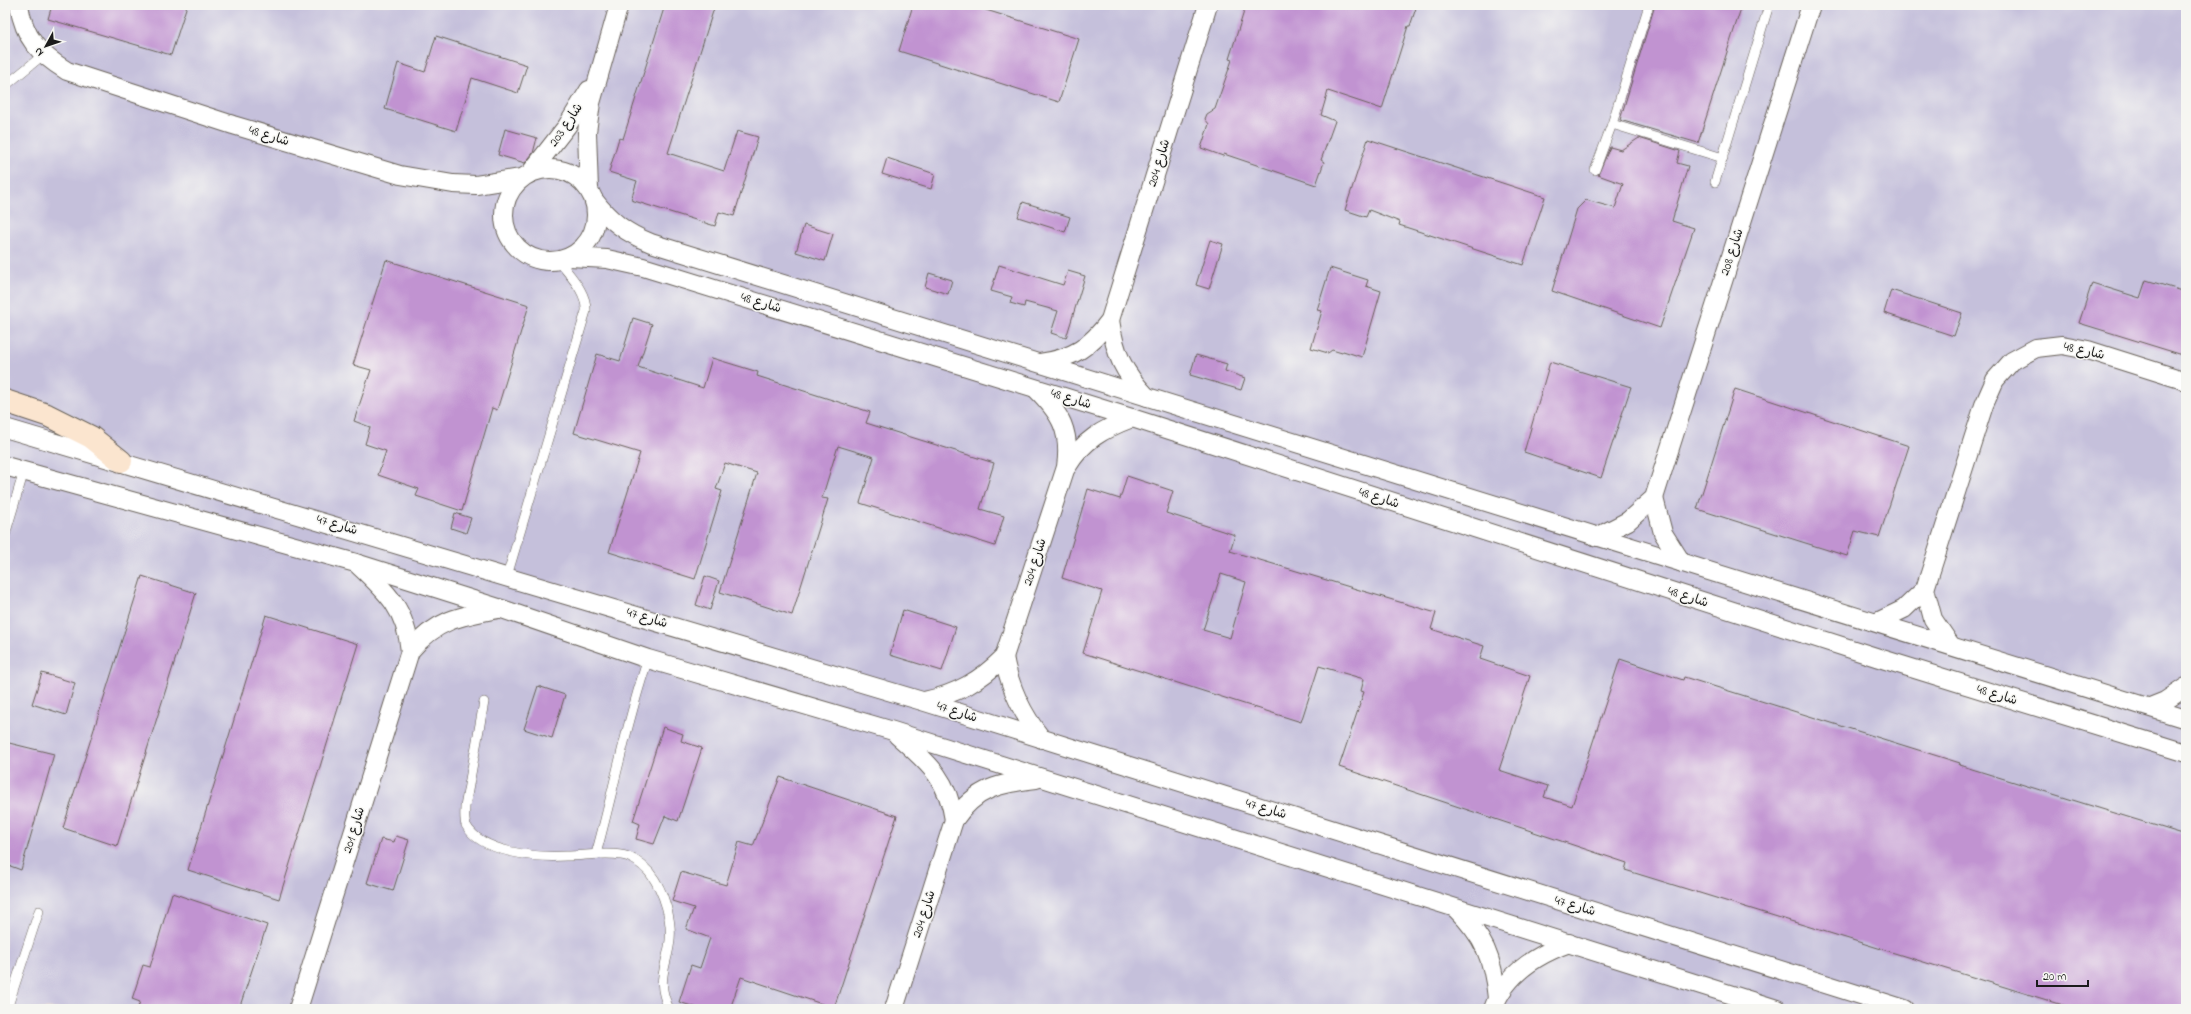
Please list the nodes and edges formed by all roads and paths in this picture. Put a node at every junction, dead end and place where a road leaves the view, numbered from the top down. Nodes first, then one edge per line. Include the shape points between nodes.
1 (19, 5) edge
2 (618, 5) edge
3 (1208, 5) edge
4 (1649, 5) edge
5 (1769, 5) edge
6 (1811, 5) edge
7 (43, 54) junction
8 (597, 75) junction
9 (5, 86) edge
10 (1612, 124) junction
11 (1723, 158) junction
12 (1595, 170) dead end
13 (526, 175) junction
14 (1715, 182) dead end
15 (592, 195) junction
16 (564, 259) junction
17 (1110, 320) junction
18 (1038, 363) junction
19 (2186, 381) edge
20 (1035, 388) junction
21 (1148, 398) junction
22 (5, 401) edge
23 (1132, 418) junction
24 (5, 428) edge
25 (121, 461) junction
26 (5, 466) edge
27 (1066, 467) junction
28 (24, 471) junction
29 (1654, 498) junction
30 (5, 536) edge
31 (1597, 538) junction
32 (356, 563) junction
33 (1682, 563) junction
34 (507, 576) junction
35 (1925, 589) junction
36 (502, 609) junction
37 (1877, 622) junction
38 (1950, 644) junction
39 (410, 651) junction
40 (1004, 658) junction
41 (648, 659) junction
42 (2186, 687) edge
43 (922, 701) junction
44 (484, 702) dead end
45 (2150, 707) junction
46 (2186, 719) edge
47 (893, 732) junction
48 (1042, 739) junction
49 (2186, 753) edge
50 (1042, 778) junction
51 (954, 820) junction
52 (596, 854) junction
53 (1454, 908) junction
54 (39, 911) dead end
55 (1568, 944) junction
56 (1495, 1003) edge
57 (7, 1009) edge
58 (298, 1009) edge
59 (669, 1009) edge
60 (894, 1009) edge
61 (1777, 1009) edge
62 (1905, 1009) edge

1 - 7 street, شارع 48 via 21,20 31,41
2 - 8 street, شارع 203
3 - 17 street, شارع 204
4 - 10 lane
5 - 11 lane
6 - 29 street, شارع 208
7 - 9 lane
7 - 13 street, شارع 48 via 67,71 400,176 454,184 476,184
8 - 13 street, شارع 203 via 567,126
8 - 15 street, شارع 203 via 587,132
10 - 11 lane
10 - 12 lane
11 - 14 lane
13 - 15 street via 541,169 563,170 582,182
13 - 16 street via 513,186 504,207 506,229 510,239 527,255 548,261
15 - 16 street via 596,223 593,234 579,252
15 - 18 street, شارع 48 via 618,227 651,243
16 - 20 street, شارع 48 via 606,259 643,266
16 - 34 lane via 586,303 586,311
17 - 18 street, شارع 204 via 1097,338 1080,351 1059,360
17 - 21 street, شارع 204 via 1113,342 1120,363 1132,382
18 - 21 street, شارع 48
19 - 35 street, شارع 48 via 2088,350 2062,345 2036,348 2012,361 1994,380 1984,405
20 - 23 street, شارع 48
20 - 27 street, شارع 204 via 1060,416 1068,450
21 - 31 street, شارع 48
22 - 25 street via 47,415 91,437
23 - 27 street, شارع 204 via 1099,432 1086,442
23 - 49 street, شارع 48 via 1879,658
24 - 25 street, شارع 47
25 - 34 street, شارع 47
26 - 28 street
27 - 40 street, شارع 204
28 - 30 lane
28 - 32 street
29 - 31 street via 1628,521
29 - 33 street via 1663,533
31 - 33 street, شارع 48
32 - 36 street
32 - 39 street, شارع 201 via 396,604 404,618
33 - 37 street, شارع 48
34 - 43 street, شارع 47
35 - 37 street, شارع 48 via 1904,609
35 - 38 street via 1933,619
36 - 39 street, شارع 201 via 449,620 430,631
36 - 41 street
37 - 38 street, شارع 48
38 - 45 street, شارع 48
39 - 58 street, شارع 201
40 - 43 street, شارع 204 via 987,674 967,687 946,696
40 - 48 street via 1011,687 1021,710
41 - 47 street
41 - 52 lane via 633,703
42 - 45 street via 2165,701
43 - 48 street, شارع 47
44 - 52 lane via 465,807 466,823 475,837 502,849 544,856
45 - 46 street, شارع 48
47 - 50 street
47 - 51 street, شارع 204 via 936,772 946,786 952,802
48 - 62 street, شارع 47
50 - 51 street, شارع 204 via 996,786 983,791 972,798
50 - 53 street
51 - 60 street, شارع 204
52 - 59 lane via 622,855 635,860 658,885 668,912 670,946 663,967 662,984
53 - 55 street
53 - 56 street via 1473,926 1486,948 1495,972
54 - 57 lane
55 - 56 street via 1547,951 1527,963 1510,979
55 - 61 street

